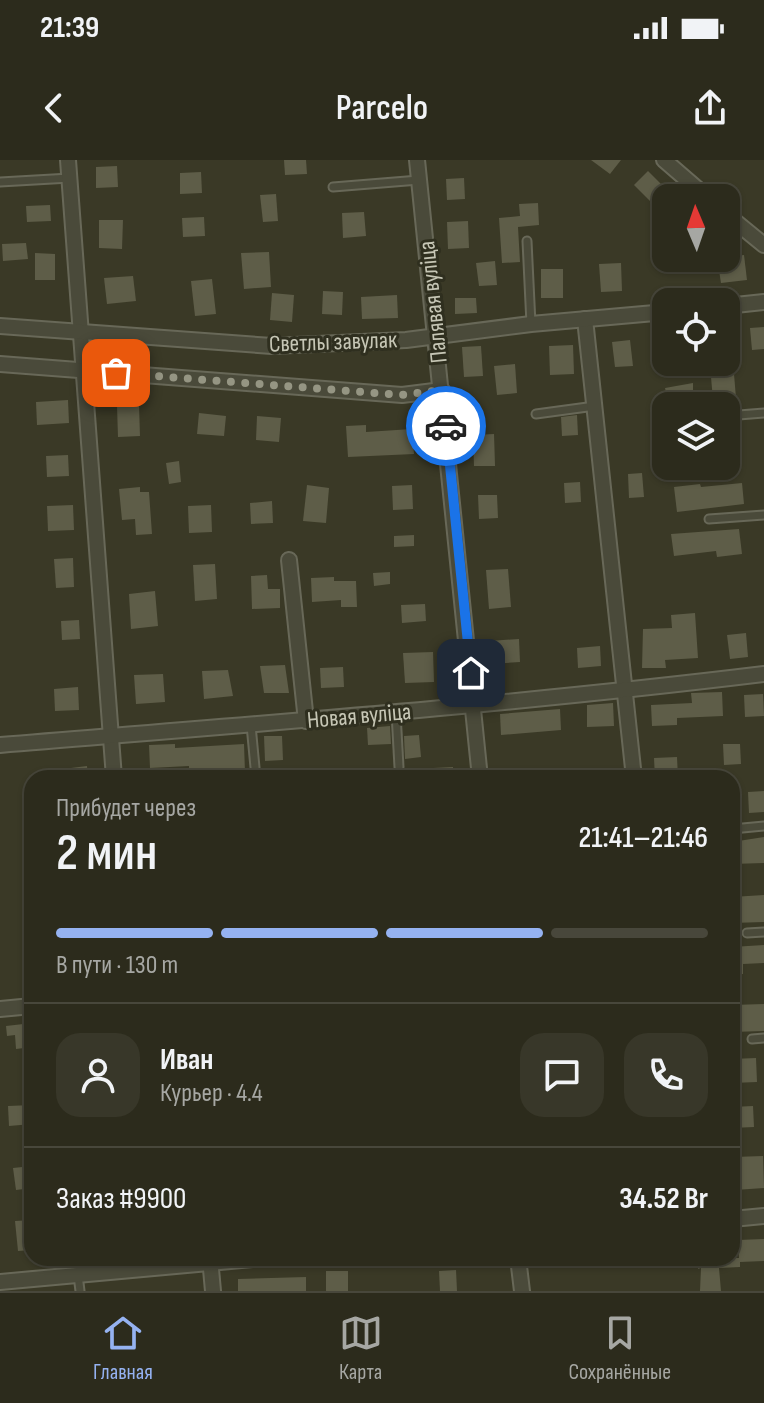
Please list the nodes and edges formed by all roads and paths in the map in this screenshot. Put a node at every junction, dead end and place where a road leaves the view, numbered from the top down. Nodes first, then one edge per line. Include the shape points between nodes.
1 (68, 160) edge
2 (417, 160) edge
3 (664, 160) edge
4 (70, 178) junction
5 (419, 180) junction
6 (0, 182) edge
7 (692, 184) edge
8 (333, 187) dead end
9 (740, 225) edge
10 (527, 241) dead end
11 (764, 245) edge
12 (764, 302) edge
13 (740, 305) edge
14 (652, 313) edge
15 (585, 319) junction
16 (531, 324) junction
17 (0, 326) edge
18 (83, 333) junction
19 (437, 336) junction
20 (0, 364) edge
21 (85, 371) junction
22 (442, 390) junction
23 (595, 406) junction
24 (764, 413) edge
25 (536, 414) dead end
26 (740, 415) edge
27 (764, 515) edge
28 (709, 519) dead end
29 (289, 560) dead end
30 (764, 674) edge
31 (626, 691) junction
32 (474, 705) junction
33 (396, 713) junction
34 (306, 721) junction
35 (251, 725) junction
36 (112, 736) junction
37 (0, 745) edge
38 (399, 767) dead end
39 (114, 770) edge
40 (255, 770) edge
41 (479, 770) edge
42 (633, 770) edge
43 (764, 826) edge
44 (740, 828) edge
45 (764, 932) edge
46 (747, 933) dead end
47 (24, 1007) edge
48 (0, 1009) edge
49 (764, 1038) edge
50 (752, 1039) dead end
51 (764, 1216) edge
52 (740, 1218) edge
53 (157, 1266) edge
54 (211, 1266) edge
55 (519, 1266) edge
56 (78, 1275) junction
57 (0, 1282) edge
58 (80, 1291) edge
59 (213, 1291) edge
60 (522, 1291) edge

1 - 4 street
2 - 5 street, Палявая вуліца
3 - 7 street
4 - 6 lane
4 - 18 street
5 - 8 lane
5 - 19 street, Палявая вуліца
9 - 11 street
10 - 16 lane
12 - 13 street
14 - 15 street, Светлы завулак
15 - 16 street, Светлы завулак
15 - 23 street
16 - 19 street, Светлы завулак
17 - 18 street, Светлы завулак
18 - 19 street, Светлы завулак via 272,346
18 - 21 street
19 - 22 street, Палявая вуліца
20 - 21 street, Светлы завулак
21 - 22 street, Светлы завулак via 402,395
21 - 36 street
22 - 32 street, Палявая вуліца
23 - 25 lane
23 - 31 street
24 - 26 lane
27 - 28 lane
29 - 34 street
30 - 31 street, Новая вуліца
31 - 32 street, Новая вуліца
31 - 42 street
32 - 33 street, Новая вуліца
32 - 41 street, Палявая вуліца
33 - 34 street, Новая вуліца
33 - 38 lane
34 - 35 street, Новая вуліца
35 - 36 street, Новая вуліца
35 - 40 lane
36 - 37 street, Новая вуліца
36 - 39 street
43 - 44 lane
45 - 46 lane
47 - 48 street
49 - 50 lane
51 - 52 street
53 - 56 street
54 - 59 street
55 - 60 street
56 - 57 street
56 - 58 lane

